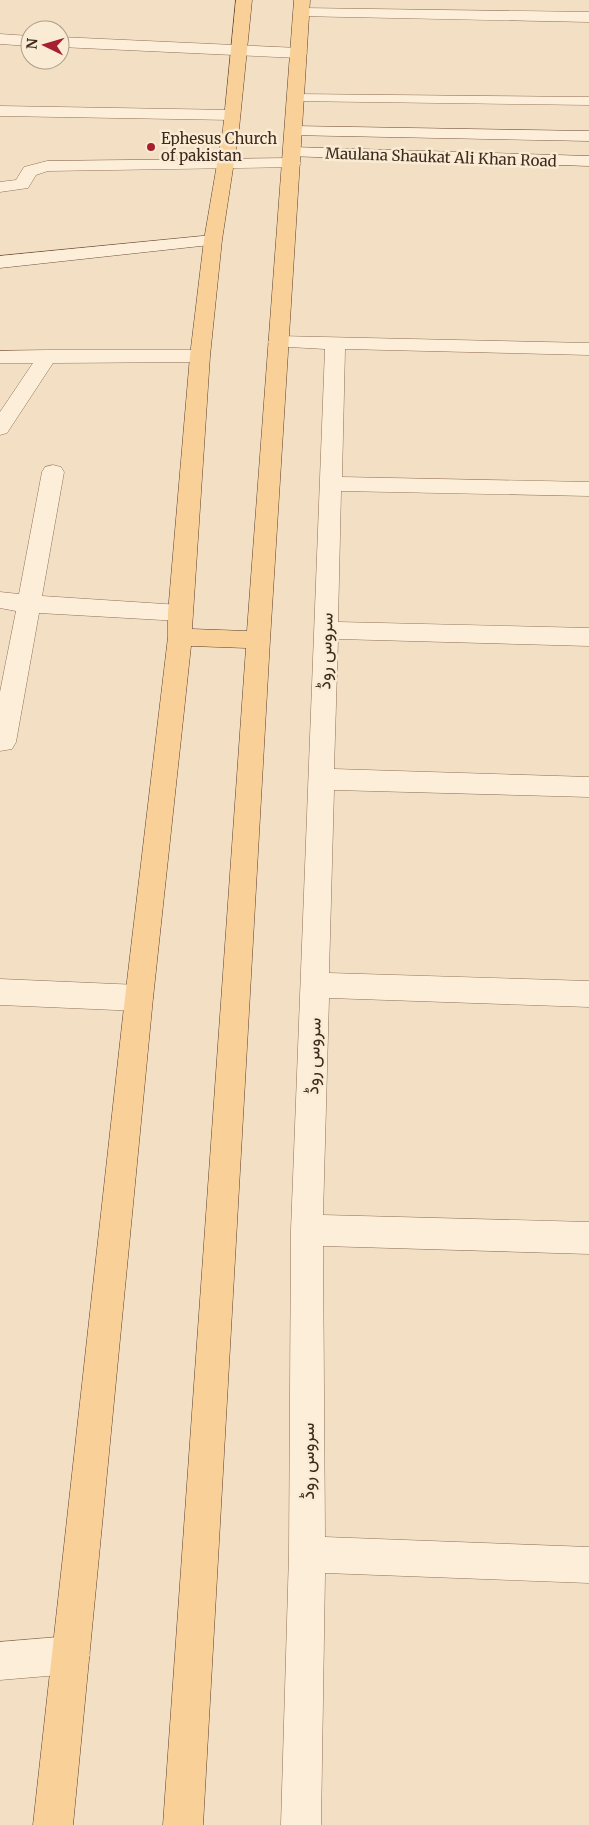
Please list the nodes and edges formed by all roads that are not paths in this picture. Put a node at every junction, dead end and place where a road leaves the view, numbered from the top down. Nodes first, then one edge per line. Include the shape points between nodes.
1 (244, 0) edge
2 (302, 6) edge
3 (589, 17) edge
4 (0, 39) edge
5 (20, 40) edge
6 (70, 42) edge
7 (238, 50) junction
8 (299, 52) junction
9 (296, 98) junction
10 (589, 100) edge
11 (0, 111) edge
12 (232, 115) junction
13 (589, 136) edge
14 (293, 149) junction
15 (589, 161) edge
16 (226, 164) junction
17 (0, 187) edge
18 (213, 240) junction
19 (0, 262) edge
20 (278, 342) junction
21 (335, 344) junction
22 (589, 349) edge
23 (0, 356) edge
24 (48, 356) junction
25 (200, 356) junction
26 (0, 428) edge
27 (54, 472) dead end
28 (331, 484) junction
29 (589, 489) edge
30 (0, 600) edge
31 (28, 604) junction
32 (180, 625) junction
33 (326, 630) junction
34 (589, 637) edge
35 (258, 640) junction
36 (3, 742) dead end
37 (322, 779) junction
38 (589, 788) edge
39 (315, 985) junction
40 (0, 992) edge
41 (589, 994) edge
42 (139, 998) junction
43 (308, 1230) junction
44 (589, 1238) edge
45 (307, 1554) junction
46 (589, 1565) edge
47 (71, 1656) junction
48 (0, 1661) edge
49 (53, 1825) edge
50 (183, 1825) edge
51 (301, 1825) edge

1 - 7 main road
2 - 3 street
2 - 8 main road
4 - 5 street
6 - 7 street
7 - 8 street
7 - 12 main road
8 - 9 main road
9 - 10 lane
9 - 14 main road
11 - 12 street
12 - 16 main road
13 - 14 street, Maulana Shaukat Ali Khan Road
14 - 15 street, Maulana Shaukat Ali Khan Road
14 - 16 street
14 - 20 main road
16 - 17 street via 47,166 30,171 22,184
16 - 18 main road
18 - 19 street
18 - 25 main road
20 - 21 street
20 - 35 main road
21 - 22 street
21 - 28 street, سروس روڈ
23 - 24 street
24 - 25 street
24 - 26 street
25 - 32 main road
27 - 31 street
28 - 29 street
28 - 33 street, سروس روڈ
30 - 31 street
31 - 32 street
31 - 36 street
32 - 35 main road
32 - 42 main road
33 - 34 street
33 - 37 street, سروس روڈ
35 - 50 main road
37 - 38 street
37 - 39 street, سروس روڈ
39 - 41 street
39 - 43 street, سروس روڈ
40 - 42 street
42 - 47 main road
43 - 44 street
43 - 45 street, سروس روڈ
45 - 46 street
45 - 51 street, سروس روڈ
47 - 48 street
47 - 49 main road

